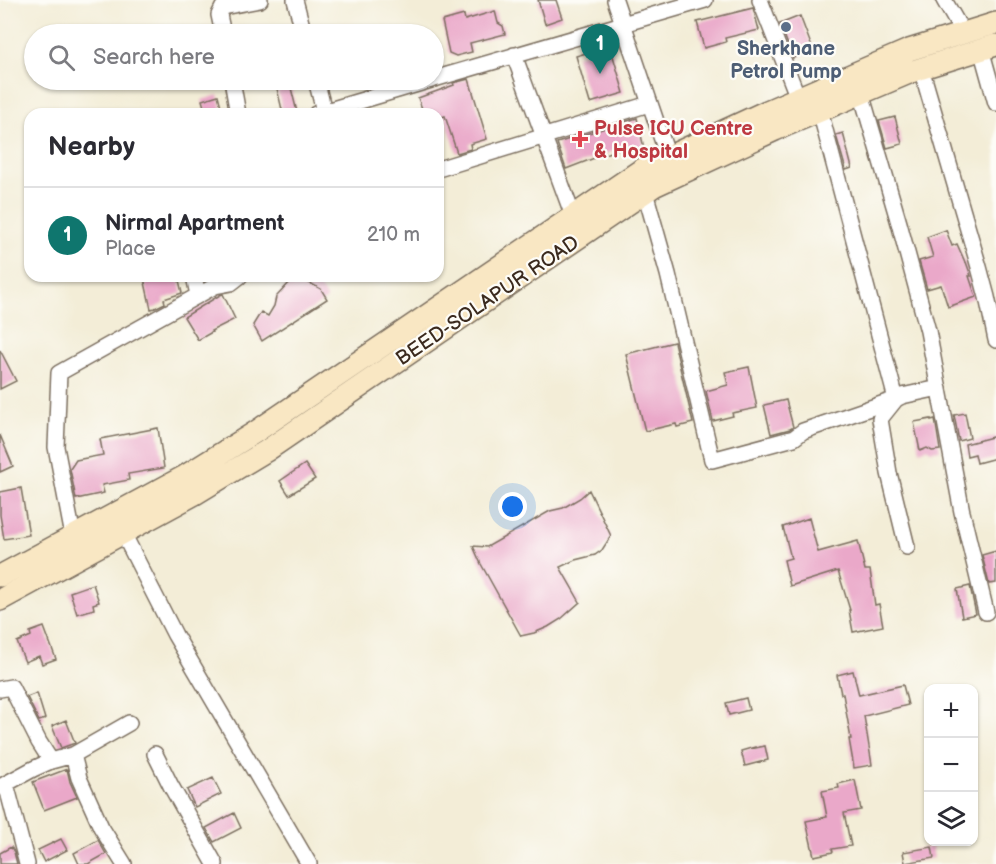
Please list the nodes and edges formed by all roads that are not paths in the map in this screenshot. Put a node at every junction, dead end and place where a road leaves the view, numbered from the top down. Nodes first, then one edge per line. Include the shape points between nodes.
1 (260, 0) edge
2 (295, 0) edge
3 (615, 0) edge
4 (705, 0) edge
5 (760, 0) edge
6 (944, 0) edge
7 (996, 23) edge
8 (221, 24) edge
9 (301, 24) edge
10 (622, 24) junction
11 (963, 33) junction
12 (989, 47) edge
13 (514, 55) junction
14 (921, 68) junction
15 (444, 75) edge
16 (234, 90) edge
17 (317, 90) edge
18 (396, 90) edge
19 (861, 93) junction
20 (798, 98) junction
21 (996, 103) edge
22 (649, 104) junction
23 (237, 108) edge
24 (319, 108) edge
25 (336, 108) edge
26 (820, 111) junction
27 (543, 136) junction
28 (668, 157) junction
29 (444, 167) edge
30 (645, 192) junction
31 (573, 216) junction
32 (195, 282) edge
33 (232, 282) edge
34 (198, 295) junction
35 (996, 340) edge
36 (939, 388) junction
37 (896, 399) junction
38 (123, 533) junction
39 (73, 536) junction
40 (907, 547) dead end
41 (0, 576) edge
42 (0, 600) edge
43 (986, 612) dead end
44 (0, 689) edge
45 (129, 723) dead end
46 (155, 754) dead end
47 (73, 755) junction
48 (51, 761) junction
49 (3, 785) edge
50 (27, 864) edge
51 (124, 864) edge
52 (215, 864) edge
53 (309, 864) edge

1 - 8 street via 223,7
2 - 9 street
3 - 10 street
4 - 10 street
5 - 20 street
6 - 11 street
7 - 11 main road, BEED-SOLAPUR ROAD
10 - 13 street
10 - 22 street
11 - 20 main road, BEED-SOLAPUR ROAD via 909,50
12 - 14 main road, BEED-SOLAPUR ROAD
12 - 21 street
13 - 15 street
13 - 27 street
14 - 19 main road, BEED-SOLAPUR ROAD
14 - 35 street via 979,267
16 - 23 street
17 - 24 street
18 - 25 street
19 - 26 main road, BEED-SOLAPUR ROAD
19 - 36 street via 928,330
20 - 28 main road, BEED-SOLAPUR ROAD
22 - 27 street
22 - 28 street
26 - 30 main road, BEED-SOLAPUR ROAD
26 - 37 street
27 - 29 street
27 - 31 street
28 - 31 main road, BEED-SOLAPUR ROAD via 644,168
30 - 37 street via 712,460 794,438 803,431
30 - 38 main road, BEED-SOLAPUR ROAD via 266,451
31 - 39 main road, BEED-SOLAPUR ROAD via 255,433
32 - 34 street
33 - 34 street
34 - 39 street via 58,373 56,447
36 - 37 street
36 - 43 street
37 - 40 street via 880,419
38 - 42 main road, BEED-SOLAPUR ROAD
38 - 53 street via 175,635
39 - 41 main road, BEED-SOLAPUR ROAD
44 - 48 street via 11,687
45 - 47 street
46 - 52 street
47 - 48 street
47 - 51 street via 101,827
48 - 49 street
49 - 50 street

